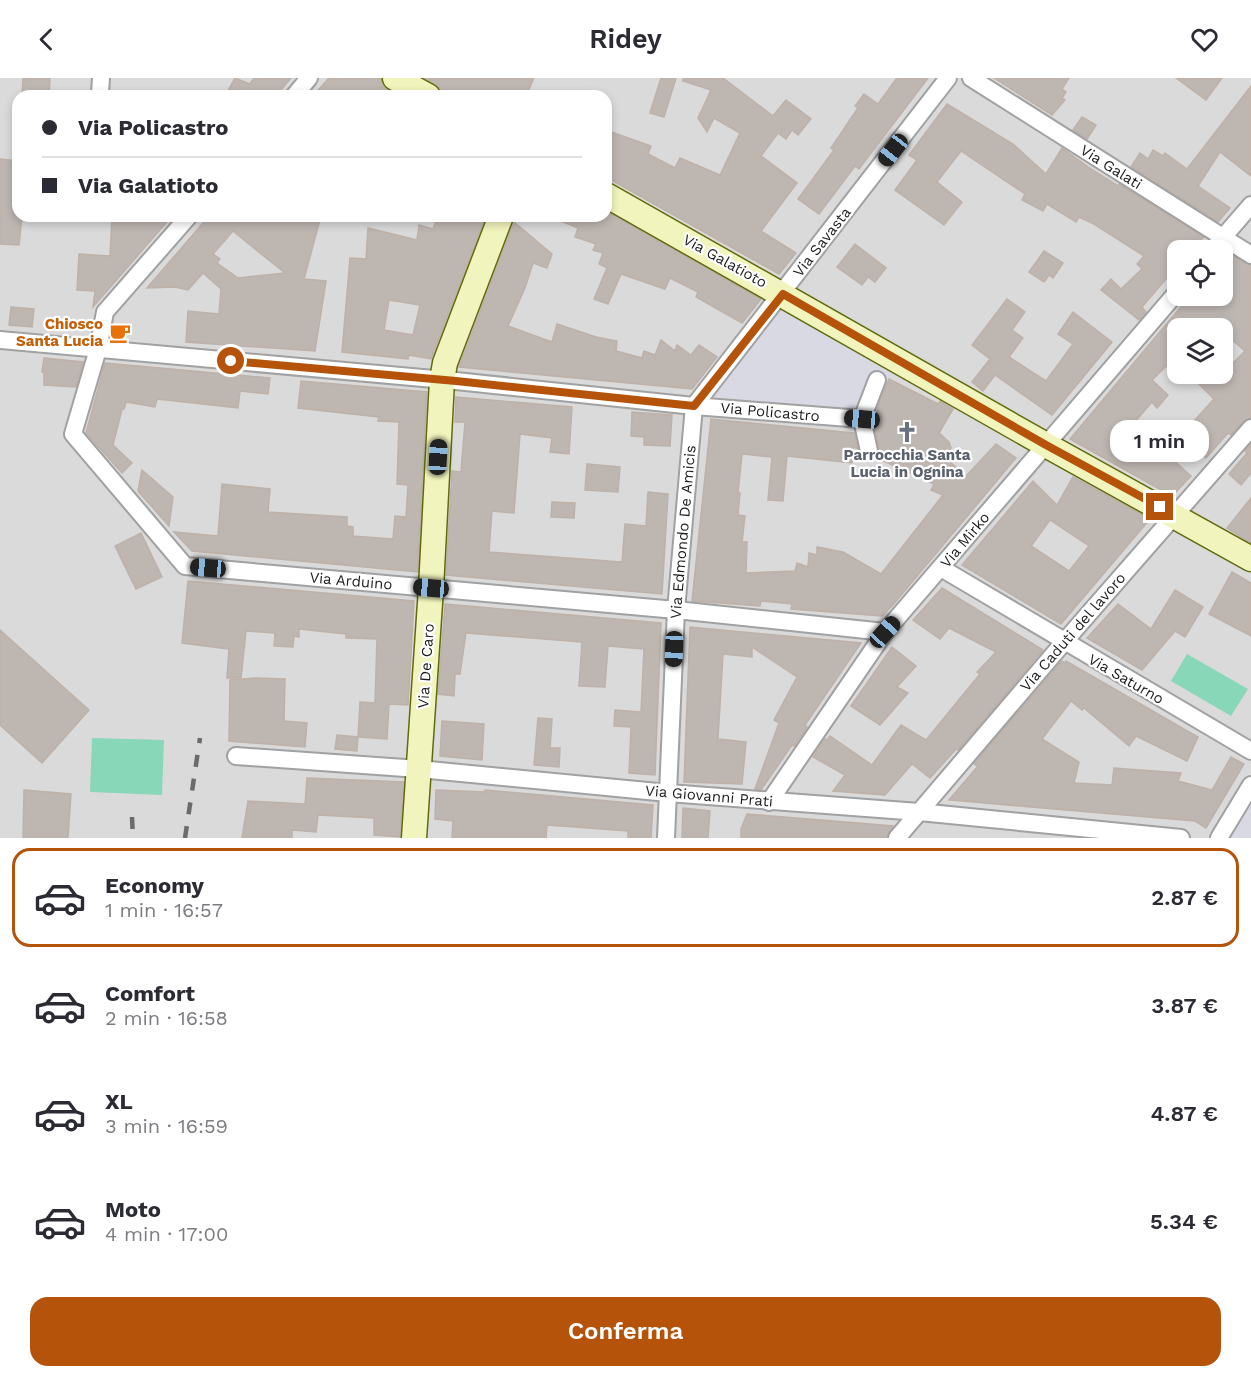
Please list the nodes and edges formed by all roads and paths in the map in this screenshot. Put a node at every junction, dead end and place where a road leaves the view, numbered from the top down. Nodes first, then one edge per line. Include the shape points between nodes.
1 (309, 78) edge
2 (396, 78) edge
3 (948, 78) edge
4 (971, 78) edge
5 (299, 90) edge
6 (417, 90) edge
7 (612, 198) edge
8 (1251, 205) edge
9 (184, 222) edge
10 (499, 222) edge
11 (1223, 237) junction
12 (1220, 240) edge
13 (1251, 255) edge
14 (783, 294) junction
15 (1167, 304) edge
16 (0, 340) edge
17 (98, 349) junction
18 (442, 380) junction
19 (878, 380) dead end
20 (694, 406) junction
21 (862, 419) junction
22 (1251, 428) edge
23 (1046, 445) junction
24 (869, 452) dead end
25 (1175, 515) junction
26 (1251, 559) edge
27 (941, 568) junction
28 (431, 588) junction
29 (676, 610) junction
30 (885, 632) junction
31 (1064, 642) junction
32 (1251, 751) edge
33 (237, 756) dead end
34 (418, 769) junction
35 (1251, 785) edge
36 (668, 793) junction
37 (769, 801) junction
38 (919, 812) junction
39 (414, 838) edge
40 (666, 838) edge
41 (897, 838) edge
42 (1181, 838) edge
43 (1219, 838) edge

1 - 5 street
2 - 6 main road
3 - 14 street, Via Savasta
4 - 11 street, Via Galati
7 - 14 main road, Via Galatioto
8 - 11 street
9 - 17 street via 105,312
10 - 18 main road, Via De Caro
11 - 12 street
11 - 13 street, Via Galati
14 - 20 street, Via Savasta
14 - 23 main road, Via Galatioto
15 - 23 street, Via Mirko
16 - 17 street, Via Policastro
17 - 18 street, Via Policastro
17 - 28 street, Via Arduino via 73,434 185,566
18 - 20 street, Via Policastro
18 - 28 main road, Via De Caro
19 - 21 street
20 - 21 street, Via Policastro
20 - 29 street, Via Edmondo De Amicis
21 - 24 street
22 - 25 street, Via Caduti del lavoro
23 - 25 main road, Via Galatioto
23 - 27 street, Via Mirko
25 - 26 main road, Via Galatioto
25 - 31 street, Via Caduti del lavoro
27 - 30 street, Via Mirko
27 - 31 street, Via Saturno
28 - 29 street, Via Arduino
28 - 34 main road, Via De Caro
29 - 30 street, Via Arduino
29 - 36 street, Via Edmondo De Amicis
30 - 37 street, Via Mirko
31 - 32 street, Via Saturno
31 - 38 street, Via Caduti del lavoro
33 - 34 street, Via Giovanni Prati
34 - 36 street, Via Giovanni Prati
34 - 39 main road, Via De Caro
35 - 43 street
36 - 37 street, Via Giovanni Prati
36 - 40 street, Via Edmondo De Amicis
37 - 38 street, Via Giovanni Prati
38 - 41 street, Via Caduti del lavoro
38 - 42 street, Via Giovanni Prati

